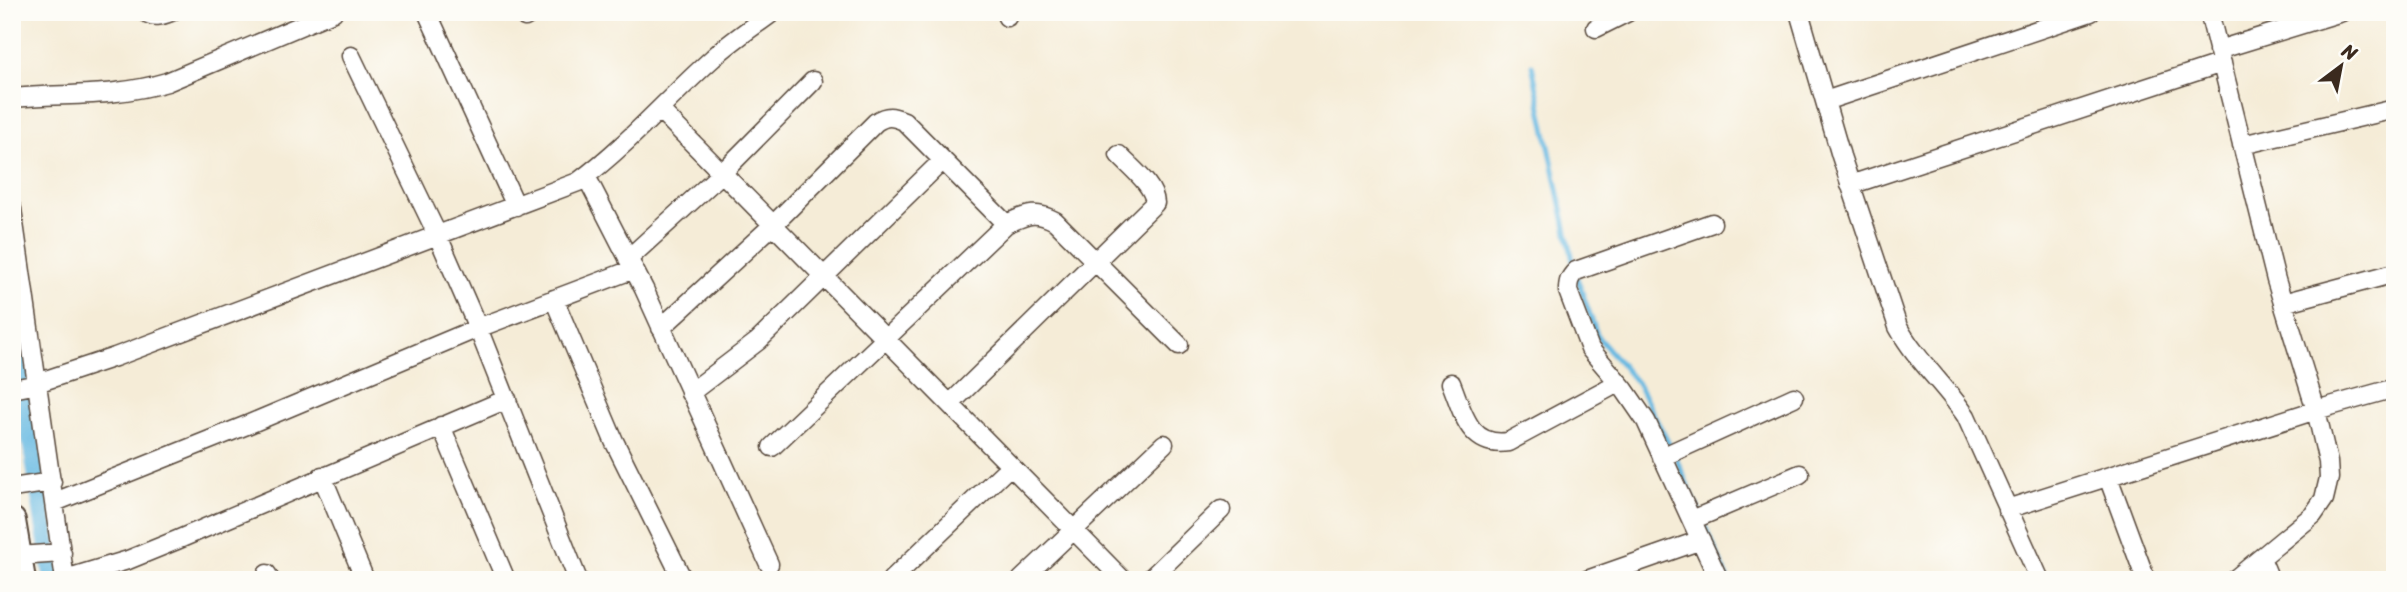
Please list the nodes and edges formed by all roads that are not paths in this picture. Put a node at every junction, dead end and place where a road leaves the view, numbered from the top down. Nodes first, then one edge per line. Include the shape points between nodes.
1 (145, 12) edge
2 (171, 12) edge
3 (333, 12) edge
4 (427, 12) edge
5 (773, 12) edge
6 (1628, 12) edge
7 (1799, 12) edge
8 (2091, 12) edge
9 (2209, 12) edge
10 (2342, 12) edge
11 (1596, 28) dead end
12 (351, 56) dead end
13 (2220, 57) junction
14 (813, 81) dead end
15 (12, 99) edge
16 (1825, 101) junction
17 (2395, 109) edge
18 (660, 110) junction
19 (2242, 145) junction
20 (1119, 155) dead end
21 (943, 160) junction
22 (722, 173) junction
23 (586, 176) junction
24 (1850, 185) junction
25 (516, 206) junction
26 (12, 209) edge
27 (1712, 223) dead end
28 (1006, 224) junction
29 (773, 225) junction
30 (437, 234) junction
31 (1097, 261) junction
32 (631, 264) junction
33 (2395, 273) edge
34 (825, 277) junction
35 (554, 299) junction
36 (2283, 303) junction
37 (478, 328) junction
38 (661, 328) junction
39 (885, 339) junction
40 (1179, 345) dead end
41 (1451, 383) dead end
42 (1618, 383) junction
43 (26, 386) edge
44 (2395, 388) edge
45 (690, 393) junction
46 (1794, 397) dead end
47 (507, 399) junction
48 (950, 404) junction
49 (2316, 410) junction
50 (442, 426) junction
51 (1164, 444) dead end
52 (772, 447) dead end
53 (1662, 457) junction
54 (1010, 466) junction
55 (1800, 474) dead end
56 (322, 476) junction
57 (2108, 477) junction
58 (33, 485) edge
59 (55, 502) junction
60 (2007, 509) junction
61 (1221, 510) dead end
62 (1692, 520) junction
63 (12, 521) edge
64 (1073, 530) junction
65 (1701, 540) junction
66 (2261, 558) junction
67 (38, 559) edge
68 (769, 564) dead end
69 (65, 579) edge
70 (365, 580) edge
71 (506, 580) edge
72 (578, 580) edge
73 (683, 580) edge
74 (891, 580) edge
75 (1021, 580) edge
76 (1123, 580) edge
77 (1149, 580) edge
78 (1587, 580) edge
79 (1719, 580) edge
80 (2040, 580) edge
81 (2147, 580) edge
82 (2234, 580) edge
83 (2270, 580) edge

1 - 2 street via 151,16
3 - 15 street via 145,88
4 - 25 street
5 - 18 street via 714,57
6 - 11 street
7 - 16 street
8 - 16 street
9 - 13 street
10 - 13 street
12 - 30 street
13 - 19 street
13 - 24 street
14 - 22 street
16 - 24 street
17 - 19 street
18 - 22 street
18 - 23 street
19 - 36 street
20 - 31 street via 1149,188 1155,203
21 - 28 street
21 - 29 street via 904,121 885,116
21 - 34 street
22 - 29 street
22 - 32 street
23 - 25 street
23 - 32 street
24 - 60 street via 1898,327 1966,416
25 - 30 street
26 - 43 street
27 - 42 street via 1570,277 1568,291 1584,339
28 - 31 street via 1043,215
28 - 39 street
29 - 34 street
29 - 38 street
30 - 37 street
30 - 43 street via 116,357
31 - 40 street
31 - 48 street
32 - 35 street
32 - 38 street
33 - 36 street
34 - 39 street
34 - 45 street via 758,341
35 - 37 street
35 - 73 street via 614,441
36 - 49 street
37 - 47 street
37 - 59 street
38 - 45 street
39 - 48 street
39 - 52 street
41 - 42 street via 1477,437 1497,443 1508,442
42 - 53 street via 1646,421
43 - 58 street
44 - 49 street
45 - 68 street
46 - 53 street
47 - 50 street
47 - 72 street
48 - 54 street
49 - 57 street
49 - 66 street via 2328,462 2324,499 2313,515
50 - 56 street
50 - 71 street
51 - 64 street
53 - 62 street
54 - 64 street
54 - 74 street
55 - 62 street
56 - 69 street via 140,555
56 - 70 street
57 - 60 street
57 - 81 street
58 - 59 street
59 - 67 street
60 - 80 street
61 - 77 street
62 - 65 street
63 - 67 main road
64 - 75 street
64 - 76 street
65 - 78 street
65 - 79 street
66 - 82 street
66 - 83 street
67 - 69 street

